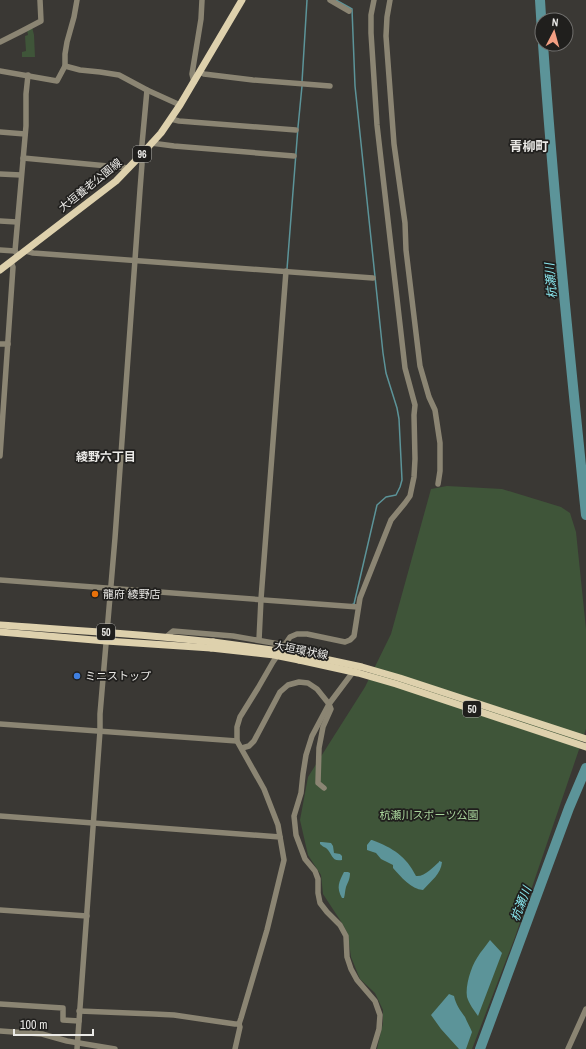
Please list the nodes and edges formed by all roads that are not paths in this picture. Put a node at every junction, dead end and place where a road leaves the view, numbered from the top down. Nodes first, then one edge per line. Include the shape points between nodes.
1 (40, 0) edge
2 (77, 0) edge
3 (202, 0) edge
4 (242, 0) edge
5 (330, 0) edge
6 (374, 0) edge
7 (390, 0) edge
8 (349, 11) dead end
9 (0, 42) edge
10 (66, 66) junction
11 (0, 71) edge
12 (200, 72) junction
13 (28, 75) junction
14 (194, 82) junction
15 (330, 86) dead end
16 (147, 90) junction
17 (180, 105) junction
18 (171, 119) junction
19 (296, 130) dead end
20 (0, 132) edge
21 (25, 134) junction
22 (151, 144) junction
23 (141, 155) junction
24 (294, 156) dead end
25 (23, 158) junction
26 (130, 168) junction
27 (0, 174) edge
28 (21, 175) junction
29 (0, 221) edge
30 (17, 222) junction
31 (0, 250) edge
32 (26, 251) junction
33 (17, 254) junction
34 (135, 260) junction
35 (11, 262) junction
36 (0, 270) edge
37 (286, 271) junction
38 (373, 278) dead end
39 (0, 344) edge
40 (8, 344) junction
41 (0, 456) edge
42 (438, 484) dead end
43 (0, 580) edge
44 (111, 589) junction
45 (261, 599) junction
46 (358, 607) junction
47 (0, 625) edge
48 (0, 632) edge
49 (106, 632) junction
50 (166, 636) junction
51 (259, 640) junction
52 (106, 641) junction
53 (285, 644) junction
54 (212, 645) junction
55 (358, 671) junction
56 (329, 704) junction
57 (0, 724) edge
58 (100, 732) junction
59 (586, 739) edge
60 (238, 741) junction
61 (586, 747) edge
62 (242, 748) junction
63 (324, 788) dead end
64 (0, 816) edge
65 (93, 823) junction
66 (280, 837) junction
67 (0, 910) edge
68 (86, 916) junction
69 (0, 1004) edge
70 (586, 1009) edge
71 (79, 1011) junction
72 (79, 1021) junction
73 (239, 1024) junction
74 (0, 1031) edge
75 (78, 1046) edge
76 (115, 1049) edge
77 (235, 1049) edge
78 (373, 1049) edge
79 (568, 1049) edge

1 - 9 street via 41,20
2 - 10 street via 65,54
3 - 14 street via 192,74
4 - 12 main road, 大垣養老公園線 / 96
5 - 8 street
6 - 46 street via 371,33 377,125 405,368 415,406 415,459 410,496 391,520
7 - 42 street via 386,36 394,144 420,366 435,410 440,443
10 - 13 street via 57,81
10 - 16 street via 119,75
11 - 13 street
12 - 14 main road, 大垣養老公園線 / 96
12 - 15 street via 253,80
13 - 21 street
14 - 17 main road, 大垣養老公園線 / 96
16 - 17 street
16 - 23 street
17 - 18 main road, 大垣養老公園線 / 96
18 - 19 street
18 - 22 main road, 大垣養老公園線 / 96
20 - 21 street
21 - 25 street
22 - 23 main road, 大垣養老公園線 / 96
22 - 24 street
23 - 26 main road, 大垣養老公園線 / 96
23 - 34 street
25 - 26 street
25 - 28 street
26 - 32 main road, 大垣養老公園線 / 96
27 - 28 street
28 - 30 street
29 - 30 street
30 - 33 street
31 - 33 street
32 - 33 main road, 大垣養老公園線 / 96
32 - 34 street
33 - 35 main road, 大垣養老公園線 / 96
34 - 37 street
34 - 44 street
35 - 36 main road, 大垣養老公園線 / 96
35 - 40 street via 13,267
37 - 38 street
37 - 45 street
39 - 40 street
40 - 41 street
43 - 44 street
44 - 45 street
44 - 49 street
45 - 46 street
45 - 51 street
46 - 53 street via 354,636 350,640 345,642 297,634 290,637
47 - 49 main road, 大垣環状線 / 50
48 - 52 main road, 大垣環状線 / 50
49 - 50 main road, 大垣環状線 / 50
49 - 52 street
50 - 51 street via 173,631
50 - 54 main road, 大垣環状線 / 50
51 - 53 street
52 - 54 main road, 大垣環状線 / 50
52 - 58 street
53 - 60 street via 240,717 236,727
54 - 55 main road, 大垣環状線 / 50, bridge via 300,657
55 - 56 street
55 - 59 main road, 大垣環状線 / 50 via 400,678
55 - 61 main road, 大垣環状線 / 50
56 - 62 street via 317,689 308,683 288,685 280,692 254,741
56 - 63 street via 331,709 323,727 319,748 318,783
56 - 78 street via 312,736 306,755 301,793 294,816 295,828 305,859 318,879 320,903 340,925 346,936 347,957 351,969 356,980 375,1001 380,1015
57 - 58 street
58 - 60 street
58 - 65 street
60 - 62 street
62 - 66 street via 264,790
64 - 65 street
65 - 66 street
65 - 68 street
66 - 73 street via 284,860 267,930
67 - 68 street
68 - 71 street
69 - 72 street via 63,1008 63,1020
70 - 79 street
71 - 72 street
71 - 73 street via 154,1014
72 - 75 street
73 - 77 street
74 - 75 street via 42,1034
75 - 76 street

